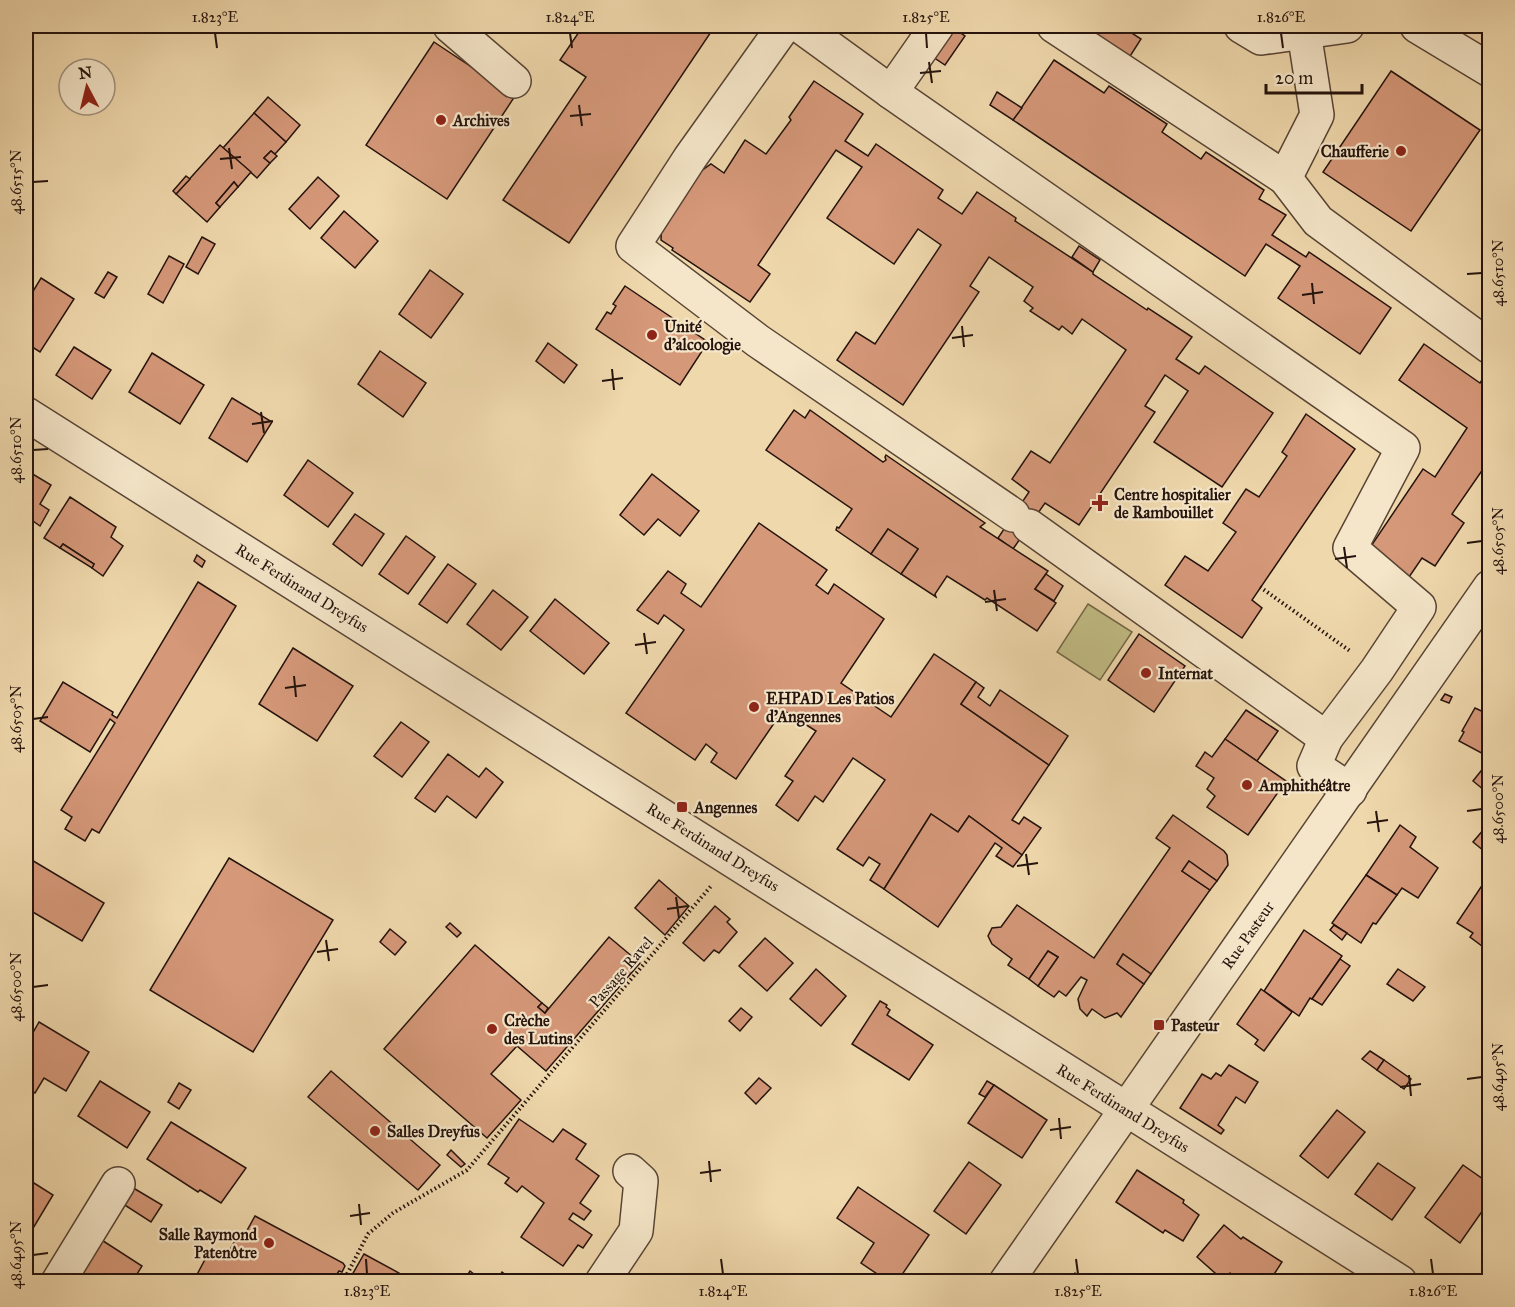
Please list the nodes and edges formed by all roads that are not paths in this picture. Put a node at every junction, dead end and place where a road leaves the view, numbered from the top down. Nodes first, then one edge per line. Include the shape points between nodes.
1 (450, 26) edge
2 (784, 26) edge
3 (800, 26) edge
4 (937, 26) edge
5 (1054, 26) edge
6 (1241, 26) edge
7 (1347, 26) edge
8 (1417, 26) edge
9 (1304, 32) junction
10 (1490, 70) edge
11 (514, 81) dead end
12 (891, 92) junction
13 (1285, 178) junction
14 (1490, 347) edge
15 (26, 414) edge
16 (1490, 587) edge
17 (1326, 738) junction
18 (1350, 790) junction
19 (1125, 1111) junction
20 (630, 1171) dead end
21 (118, 1184) dead end
22 (58, 1281) edge
23 (602, 1281) edge
24 (1006, 1281) edge
25 (1400, 1281) edge

1 - 11 street
2 - 17 street via 633,246 758,341 1021,520
3 - 12 street
4 - 12 street
5 - 13 street
6 - 9 street via 1261,38
7 - 9 street
8 - 10 street
9 - 13 street via 1317,115
12 - 17 street via 1403,448 1350,548 1419,607
13 - 14 street via 1318,221
15 - 19 street, Rue Ferdinand Dreyfus
16 - 18 street, Rue Pasteur
17 - 18 street via 1314,766
18 - 19 street, Rue Pasteur
19 - 24 street, Rue Pasteur
19 - 25 street, Rue Ferdinand Dreyfus
20 - 23 street via 640,1181 636,1231
21 - 22 street

